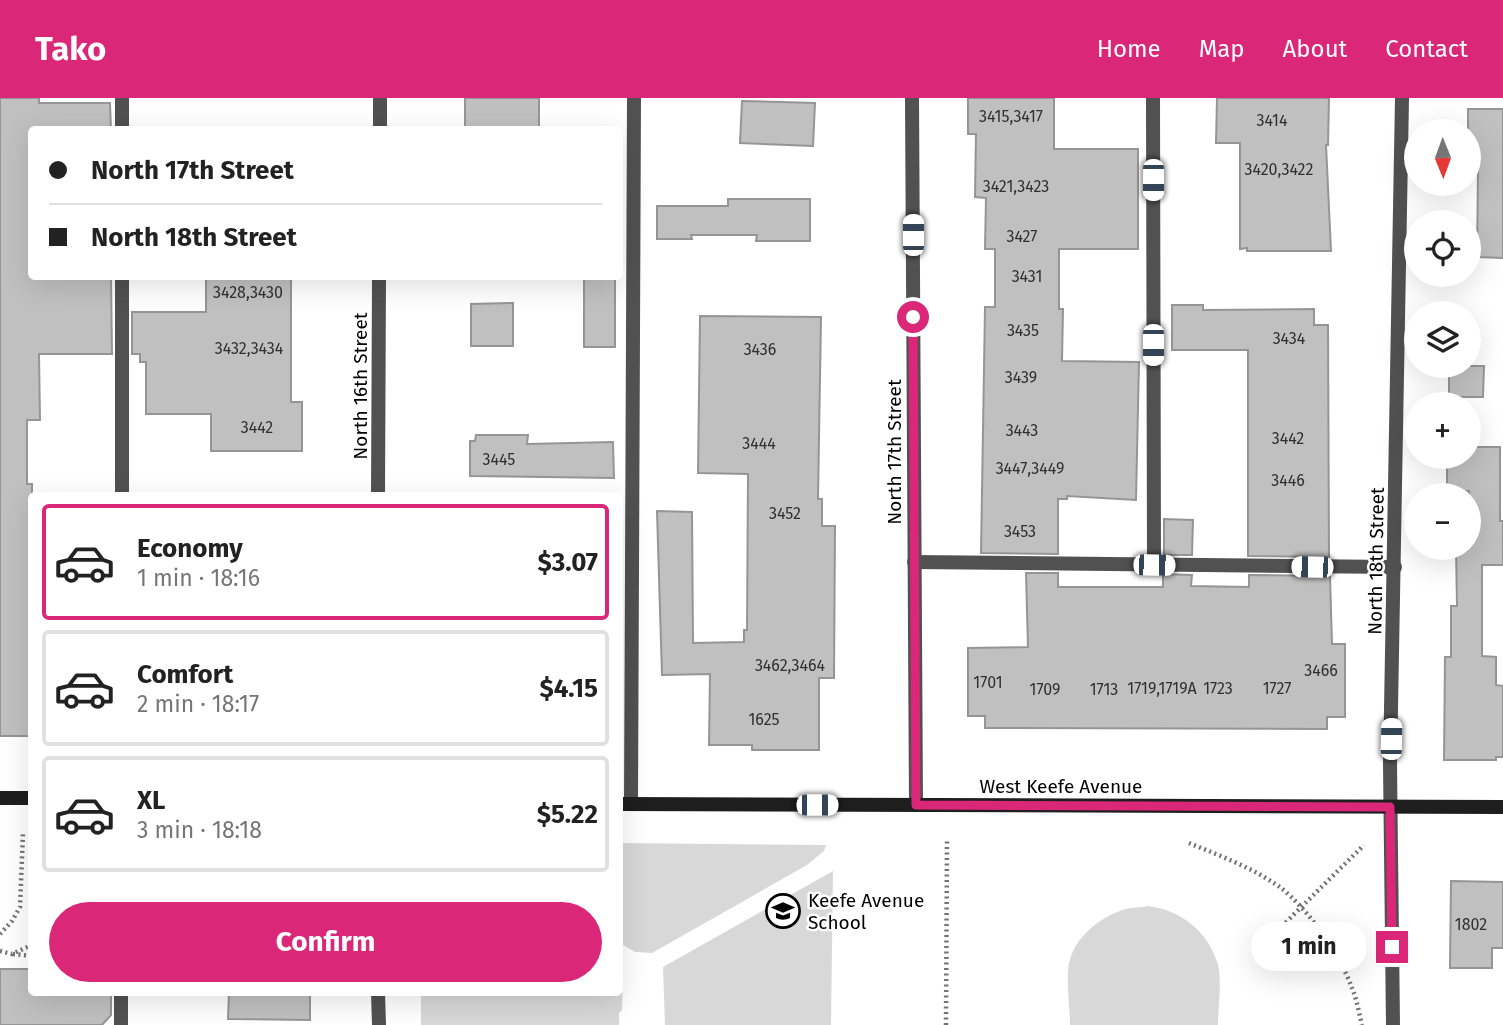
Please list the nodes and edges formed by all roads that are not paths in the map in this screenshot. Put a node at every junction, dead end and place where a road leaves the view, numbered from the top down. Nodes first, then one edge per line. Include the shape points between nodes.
1 (122, 98) edge
2 (380, 98) edge
3 (635, 98) edge
4 (912, 98) edge
5 (1153, 98) edge
6 (1402, 98) edge
7 (122, 126) edge
8 (380, 126) edge
9 (122, 280) edge
10 (379, 280) edge
11 (122, 492) edge
12 (378, 492) edge
13 (914, 562) junction
14 (1154, 565) junction
15 (1395, 567) junction
16 (0, 798) edge
17 (28, 798) edge
18 (625, 804) edge
19 (916, 805) junction
20 (1390, 807) junction
21 (1503, 807) edge
22 (121, 996) edge
23 (378, 996) edge
24 (121, 1025) edge
25 (379, 1025) edge
26 (1393, 1025) edge

1 - 7 street
2 - 8 street
3 - 18 street
4 - 13 street, North 17th Street
5 - 14 street
6 - 15 street, North 18th Street
9 - 11 street
10 - 12 street, North 16th Street
13 - 14 street
13 - 19 street, North 17th Street
14 - 15 street
15 - 20 street, North 18th Street
16 - 17 street
18 - 19 street, West Keefe Avenue
19 - 20 street, West Keefe Avenue
20 - 21 street, West Keefe Avenue
20 - 26 street, North 18th Street
22 - 24 street
23 - 25 street

